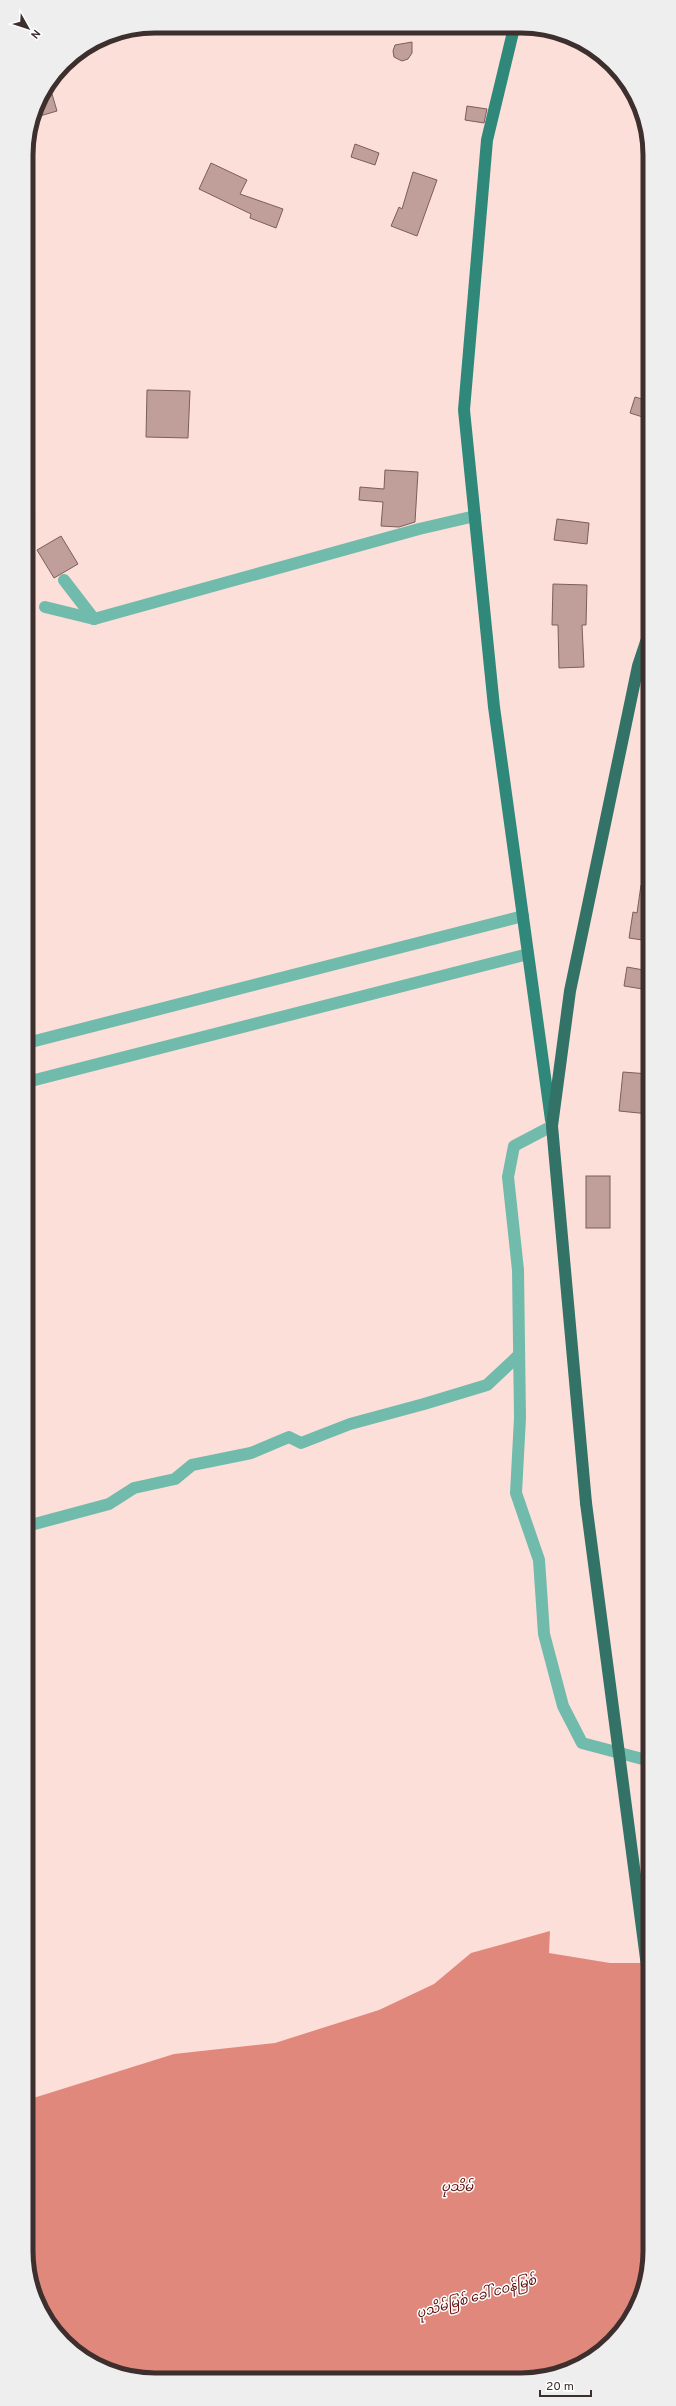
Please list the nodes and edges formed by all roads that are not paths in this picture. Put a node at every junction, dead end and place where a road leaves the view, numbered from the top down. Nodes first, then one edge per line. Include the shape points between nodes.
1 (513, 33) edge
2 (475, 516) junction
3 (64, 580) dead end
4 (44, 607) dead end
5 (94, 619) junction
6 (643, 651) edge
7 (523, 916) junction
8 (528, 954) junction
9 (33, 1041) edge
10 (33, 1080) edge
11 (552, 1126) junction
12 (519, 1355) junction
13 (33, 1524) edge
14 (643, 1759) edge
15 (643, 1935) edge

1 - 2 main road via 488,140 465,402
2 - 5 street via 419,529
2 - 7 main road via 494,707
3 - 5 street
4 - 5 street
6 - 11 highway via 570,991
7 - 8 main road
7 - 9 street
8 - 10 street
8 - 11 main road
11 - 12 street via 514,1146 508,1177 518,1270
11 - 15 highway, bridge via 586,1503
12 - 13 street via 487,1385 363,1420 301,1443 289,1437 251,1453 192,1465 175,1479 134,1488 109,1504
12 - 14 street via 520,1418 516,1493 539,1560 544,1634 563,1706 582,1743

